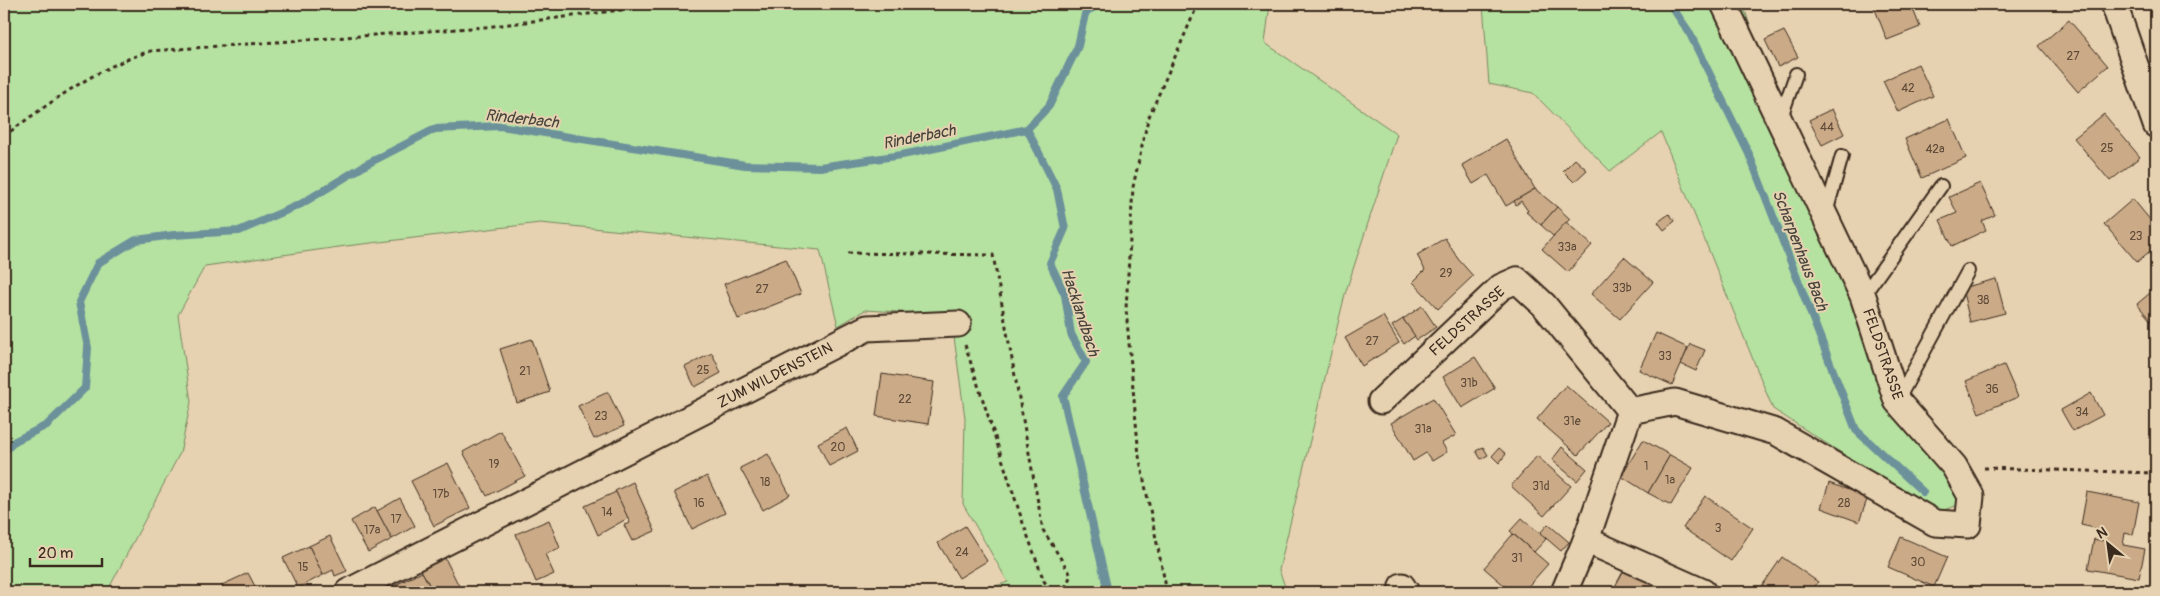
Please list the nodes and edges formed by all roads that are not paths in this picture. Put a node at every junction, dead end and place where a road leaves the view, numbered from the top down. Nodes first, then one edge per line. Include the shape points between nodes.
1 (1724, 4) edge
2 (2114, 4) edge
3 (1796, 74) dead end
4 (1780, 120) junction
5 (2156, 125) edge
6 (1842, 156) dead end
7 (1941, 186) dead end
8 (1825, 215) junction
9 (1968, 271) dead end
10 (1863, 296) junction
11 (958, 324) road end
12 (1382, 401) dead end
13 (1897, 401) junction
14 (1630, 410) junction
15 (1586, 540) junction
16 (348, 592) edge
17 (1564, 592) edge
18 (1703, 592) edge

1 - 4 street, FELDSTRASSE
2 - 5 street
3 - 4 lane
4 - 8 street, FELDSTRASSE
6 - 8 lane
7 - 10 lane
8 - 10 street, FELDSTRASSE
9 - 13 lane
10 - 13 street, FELDSTRASSE
11 - 16 street, ZUM WILDENSTEIN via 867,328
12 - 14 street, FELDSTRASSE via 1501,287 1517,280 1550,312
13 - 14 street, FELDSTRASSE via 1954,466 1971,496 1968,525 1935,523 1776,432 1675,402
14 - 15 street
15 - 17 street
15 - 18 street

